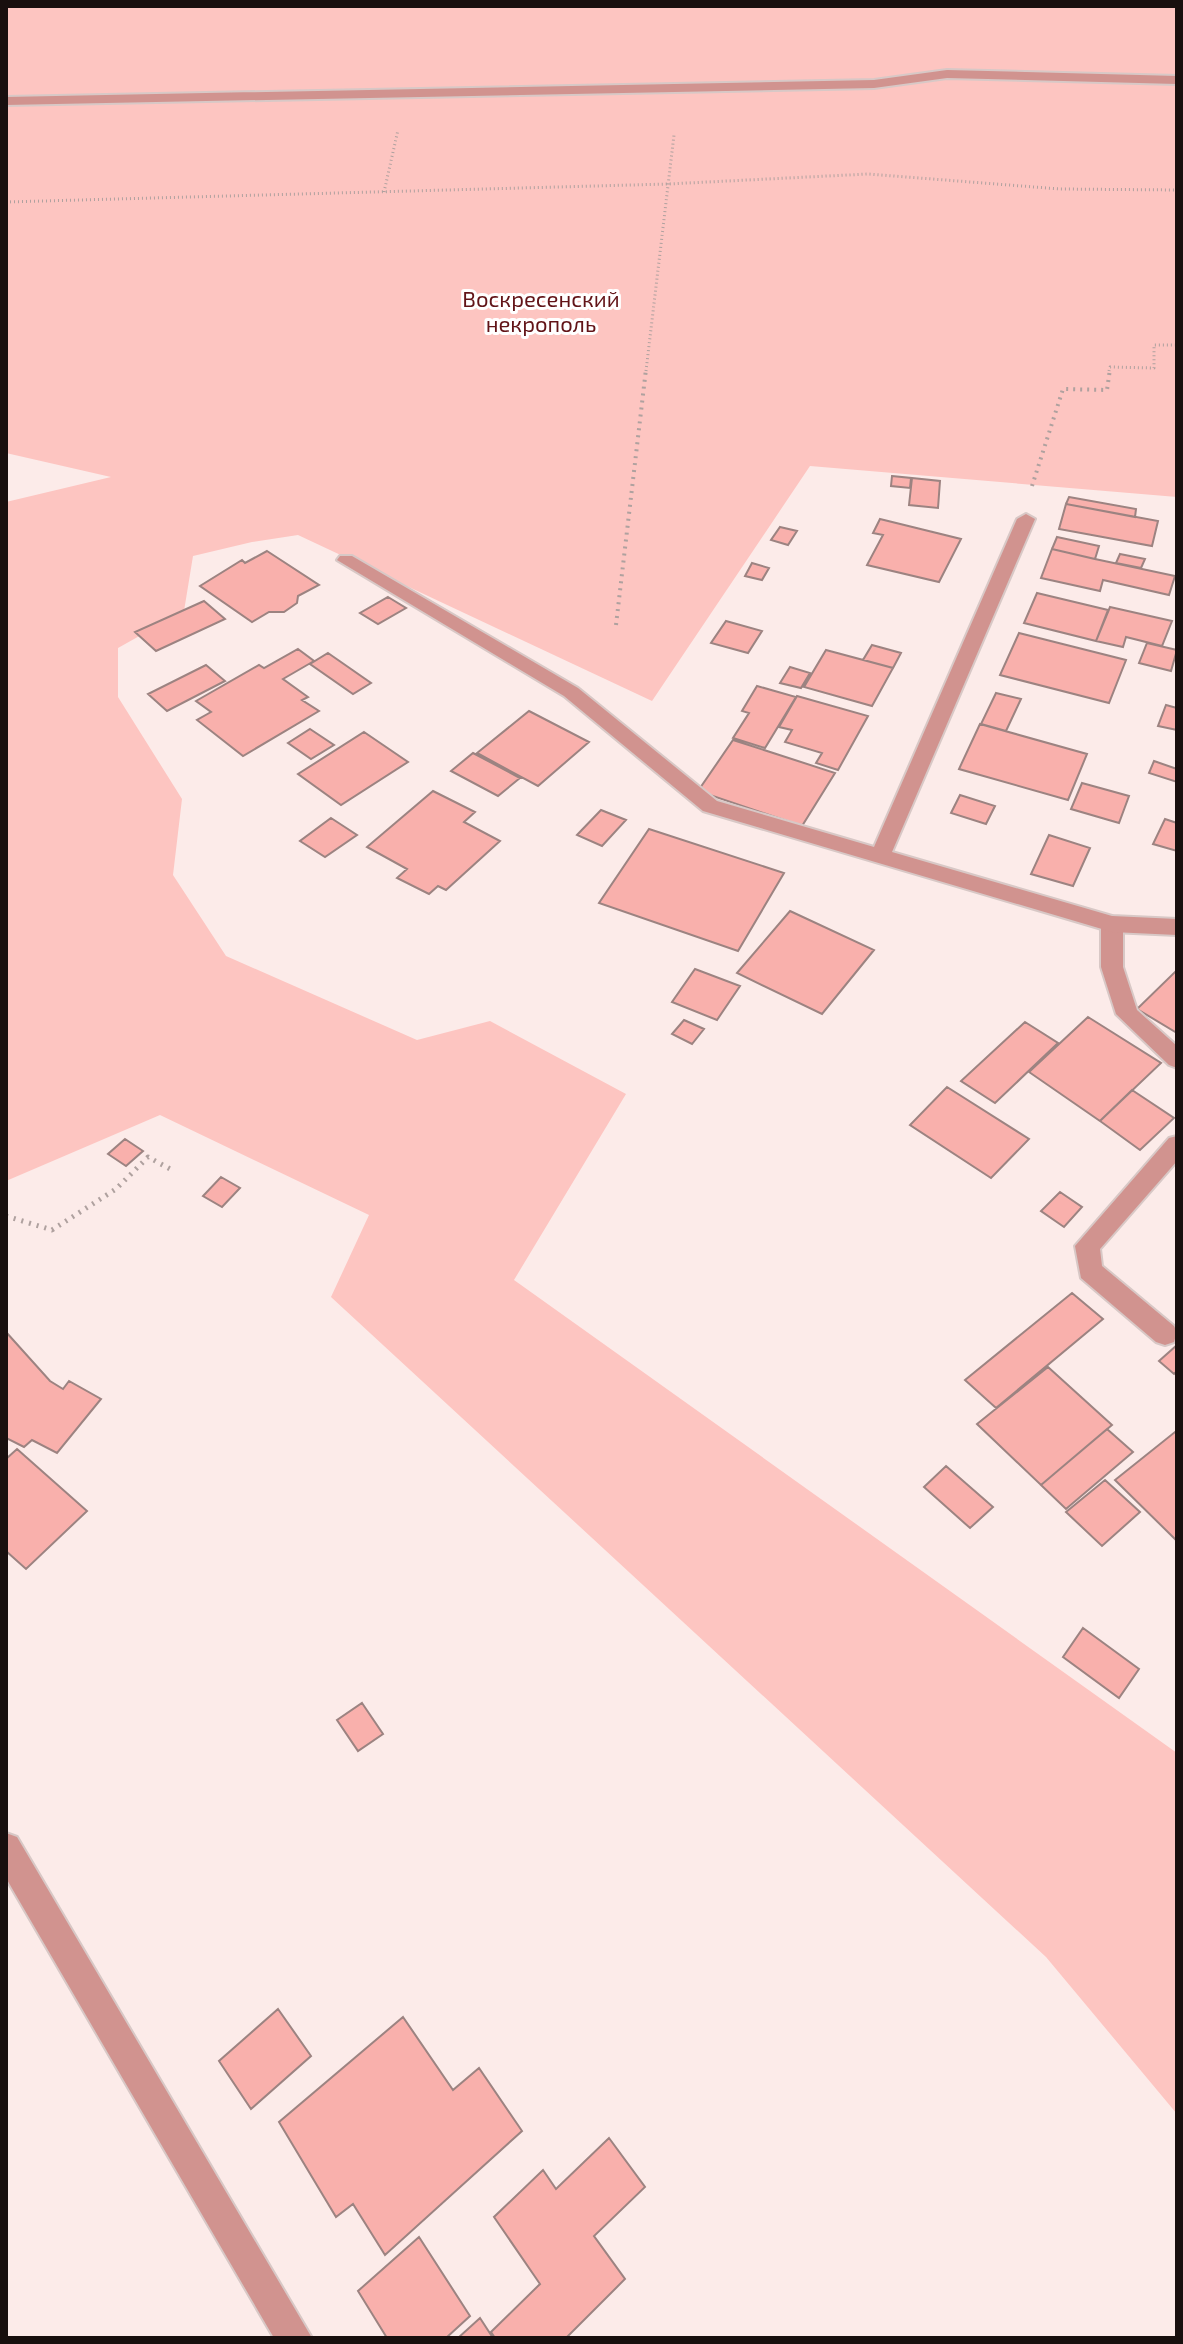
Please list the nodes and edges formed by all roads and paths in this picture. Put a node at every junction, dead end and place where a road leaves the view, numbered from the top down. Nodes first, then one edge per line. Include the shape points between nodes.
1 (1177, 80) edge
2 (406, 94) junction
3 (6, 101) edge
4 (674, 135) dead end
5 (668, 184) junction
6 (1177, 190) edge
7 (384, 192) junction
8 (6, 202) edge
9 (1177, 345) edge
10 (1026, 519) joint
11 (346, 560) dead end
12 (616, 625) dead end
13 (880, 856) junction
14 (1112, 924) junction
15 (1177, 927) edge
16 (1177, 1059) edge
17 (1177, 1145) edge
18 (172, 1170) dead end
19 (6, 1216) edge
20 (1165, 1334) dead end
21 (6, 1848) edge
22 (294, 2338) edge

1 - 2 street via 947,74 874,84
2 - 3 street
2 - 7 path
4 - 5 path
5 - 6 path via 868,174 1060,189
5 - 7 path
5 - 12 path
7 - 8 path
9 - 10 path via 1154,345 1154,368 1110,367 1107,390 1063,389
10 - 13 street
11 - 13 street via 571,692 710,806
13 - 14 street
14 - 15 street
14 - 16 street via 1112,967 1127,1014
17 - 20 street via 1087,1246 1090,1271
18 - 19 path via 148,1157 116,1189 52,1230
21 - 22 street

